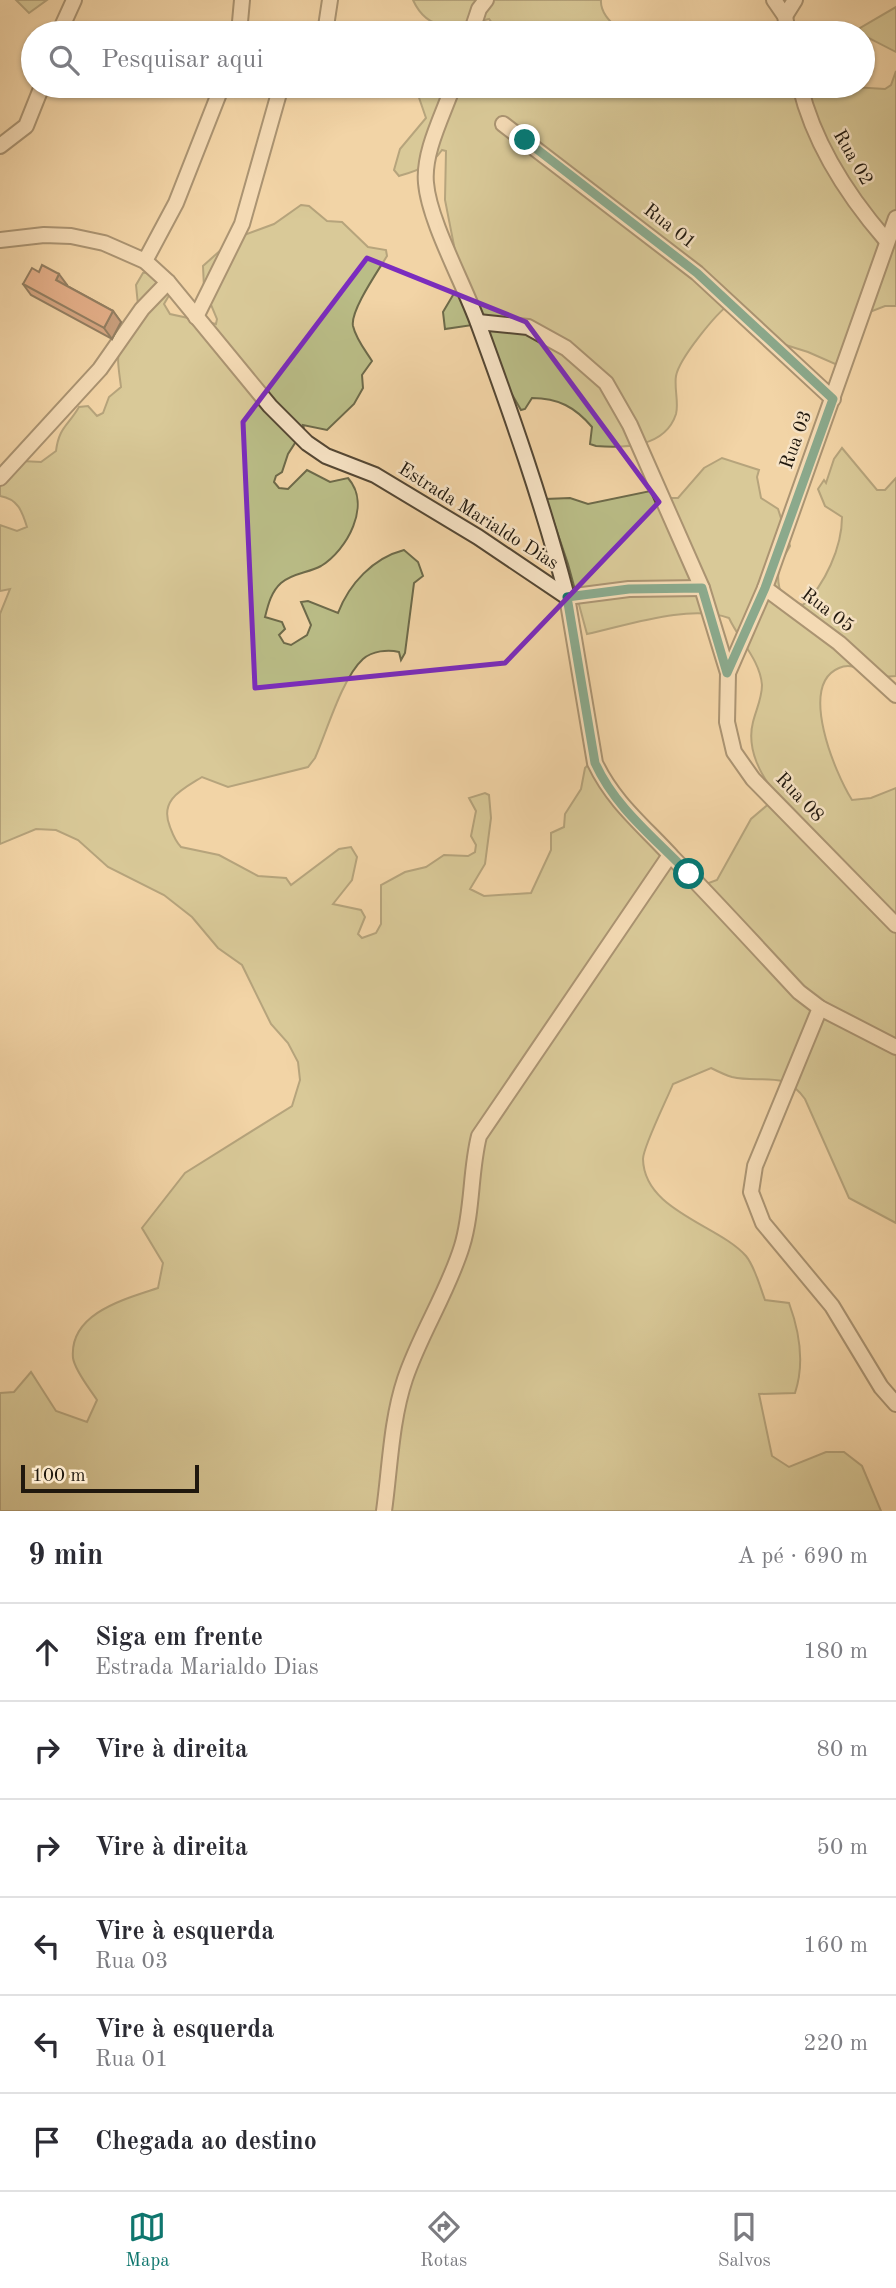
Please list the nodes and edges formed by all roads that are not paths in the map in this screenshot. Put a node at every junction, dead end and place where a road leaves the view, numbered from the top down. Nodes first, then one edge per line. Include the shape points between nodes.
1 (74, 0) edge
2 (242, 0) edge
3 (330, 0) edge
4 (486, 0) edge
5 (774, 0) edge
6 (795, 0) edge
7 (785, 16) junction
8 (64, 21) edge
9 (240, 21) edge
10 (327, 21) edge
11 (475, 21) edge
12 (786, 21) edge
13 (37, 98) edge
14 (217, 98) edge
15 (278, 98) edge
16 (449, 98) edge
17 (804, 98) edge
18 (503, 124) dead end
19 (0, 146) edge
20 (896, 218) edge
21 (0, 240) edge
22 (886, 240) junction
23 (145, 261) junction
24 (168, 282) junction
25 (196, 317) junction
26 (478, 322) junction
27 (833, 399) junction
28 (0, 478) edge
29 (702, 588) junction
30 (765, 588) junction
31 (567, 597) junction
32 (727, 673) junction
33 (896, 695) edge
34 (670, 855) junction
35 (896, 925) edge
36 (820, 1008) junction
37 (896, 1046) edge
38 (896, 1404) edge
39 (384, 1511) edge

1 - 8 street
2 - 9 street
3 - 10 street
4 - 11 street
5 - 7 street
6 - 7 street
7 - 12 street
13 - 19 street via 26,126
14 - 23 street via 176,203
15 - 25 street via 243,224
16 - 26 street via 425,182
17 - 22 street, Rua 02 via 819,142 849,193
18 - 27 street, Rua 01 via 697,273
20 - 22 street, Rua 03
21 - 23 street, Estrada Marialdo Dias via 71,236 104,243
22 - 27 street, Rua 03
23 - 24 street, Estrada Marialdo Dias
24 - 25 street, Estrada Marialdo Dias
24 - 28 street via 142,309 100,369
25 - 31 street, Estrada Marialdo Dias via 307,443 326,456 376,475
26 - 29 street via 528,327 566,348 606,383 630,425
26 - 31 street via 550,531
27 - 30 street, Rua 03
29 - 31 street via 629,589
29 - 32 street
30 - 32 street, Rua 03
30 - 33 street, Rua 05 via 839,643
31 - 34 street, Estrada Marialdo Dias via 595,763 624,810
32 - 35 street, Rua 08 via 727,722 734,752 754,779
34 - 36 street, Estrada Marialdo Dias via 799,992
34 - 39 street via 479,1136 462,1248 398,1405
36 - 37 street, Estrada Marialdo Dias
36 - 38 street via 755,1166 751,1192 762,1223 845,1323 881,1388

